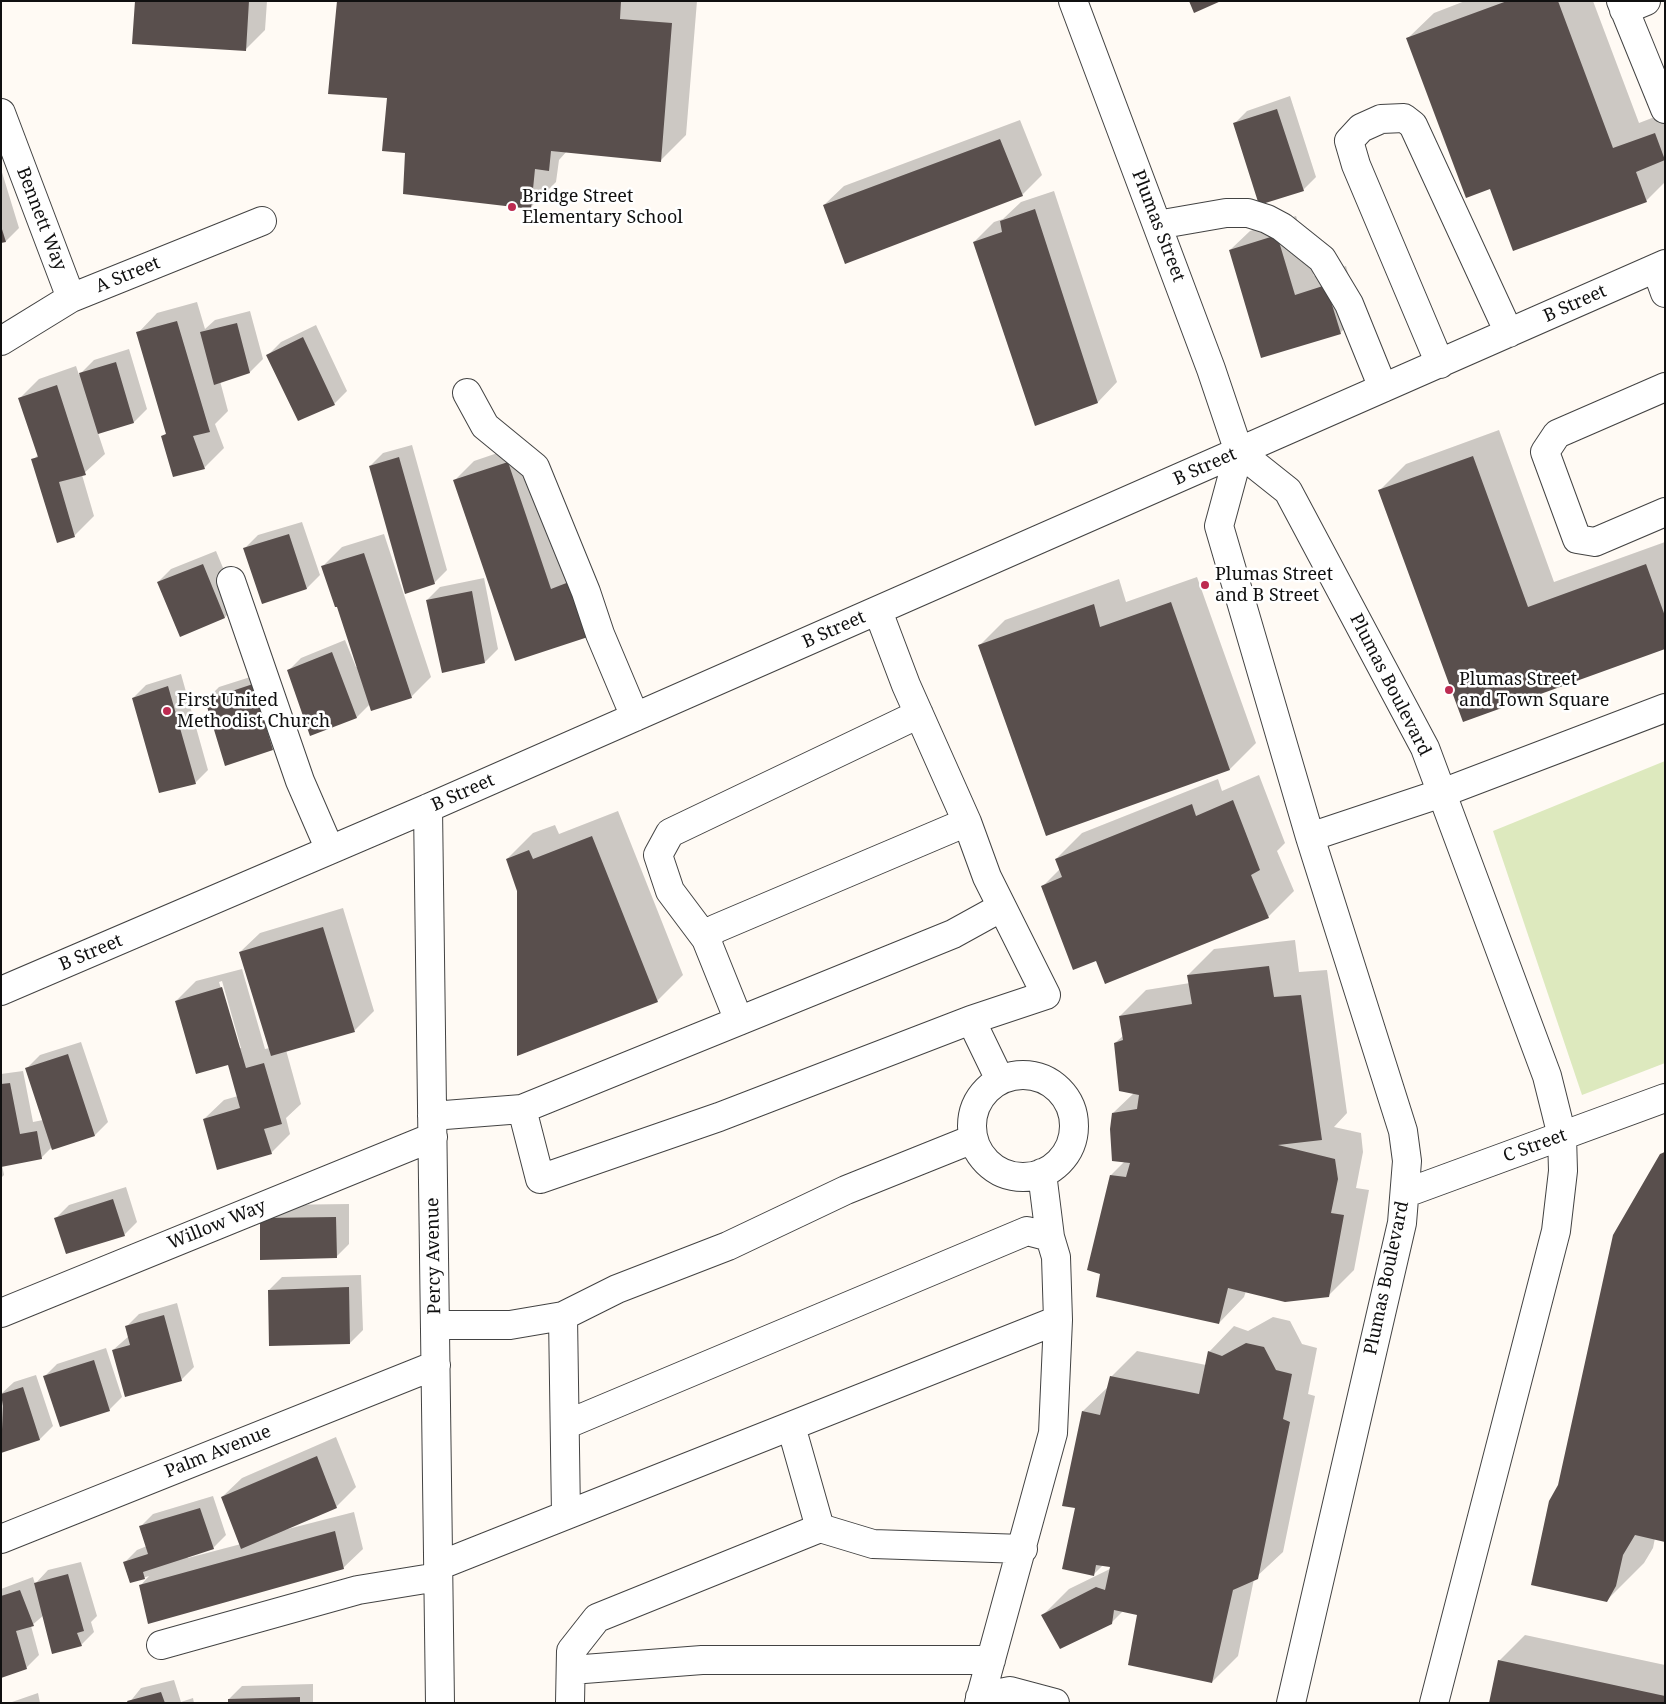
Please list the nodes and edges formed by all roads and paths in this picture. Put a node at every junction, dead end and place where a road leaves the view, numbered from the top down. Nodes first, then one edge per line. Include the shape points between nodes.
1 (1073, 1) edge
2 (1630, 4) edge
3 (1663, 102) edge
4 (1, 113) edge
5 (262, 221) dead end
6 (1157, 225) junction
7 (1662, 275) edge
8 (71, 298) junction
9 (1509, 333) junction
10 (1, 341) edge
11 (1440, 364) junction
12 (1665, 387) edge
13 (1384, 388) junction
14 (467, 393) dead end
15 (1239, 452) junction
16 (1665, 512) edge
17 (231, 581) dead end
18 (878, 611) junction
19 (1665, 708) edge
20 (919, 714) junction
21 (635, 717) junction
22 (1442, 793) junction
23 (428, 808) junction
24 (967, 822) junction
25 (1310, 837) junction
26 (330, 850) junction
27 (1002, 907) junction
28 (706, 939) junction
29 (1, 991) edge
30 (971, 1020) junction
31 (739, 1021) junction
32 (1000, 1080) junction
33 (1665, 1098) edge
34 (522, 1108) junction
35 (432, 1126) junction
36 (1562, 1136) junction
37 (973, 1139) junction
38 (1042, 1173) junction
39 (1406, 1192) junction
40 (1050, 1237) junction
41 (1, 1313) edge
42 (563, 1316) junction
43 (1058, 1320) junction
44 (435, 1325) junction
45 (436, 1366) junction
46 (565, 1426) junction
47 (791, 1426) junction
48 (566, 1515) junction
49 (820, 1528) junction
50 (1, 1539) edge
51 (1023, 1549) junction
52 (438, 1571) junction
53 (161, 1645) dead end
54 (991, 1660) junction
55 (571, 1670) junction
56 (981, 1701) edge
57 (440, 1703) edge
58 (570, 1703) edge
59 (1055, 1703) edge
60 (1291, 1703) edge
61 (1434, 1703) edge

1 - 6 street, Plumas Street
2 - 3 street
4 - 8 street, Bennett Way
5 - 8 street, A Street
6 - 13 street via 1226,213 1248,213 1282,227 1322,259 1349,304
6 - 15 street, Plumas Street
7 - 9 street, B Street
8 - 10 street, A Street
9 - 11 street, B Street
9 - 11 street via 1413,125 1404,118 1381,120 1361,128 1350,141 1356,165
11 - 13 street, B Street
12 - 16 street via 1557,434 1545,452 1577,539 1595,542
13 - 15 street, B Street
14 - 21 street via 485,426 535,467
15 - 18 street, B Street
15 - 22 street, Plumas Boulevard via 1288,491 1425,748
15 - 25 street, Plumas Boulevard via 1219,526
17 - 26 street via 300,781
18 - 20 street
18 - 21 street, B Street
19 - 22 street
20 - 24 street
20 - 28 street via 670,833 658,855 670,891
21 - 23 street, B Street
22 - 25 street
22 - 36 street, Plumas Boulevard via 1547,1076
23 - 26 street, B Street
23 - 35 street, Percy Avenue
24 - 27 street
24 - 28 street via 715,929
25 - 39 street, Plumas Boulevard via 1403,1131 1407,1161
26 - 29 street, B Street
27 - 30 street via 1046,994
27 - 31 street, Willow Way via 953,934
28 - 31 street
30 - 32 street
30 - 34 street via 719,1117 540,1180
31 - 34 street, Willow Way
32 - 37 street via 986,1090 976,1105 971,1122
32 - 38 street via 1032,1075 1060,1091 1070,1105 1074,1120 1073,1137 1056,1164
33 - 36 street, C Street
34 - 35 street, Willow Way
35 - 41 street, Willow Way
35 - 44 street, Percy Avenue
36 - 39 street, C Street
36 - 61 street, Plumas Boulevard via 1563,1171 1556,1231
37 - 38 street via 981,1155 993,1167 1009,1175 1026,1177
37 - 42 street via 846,1190 728,1246 616,1289
38 - 40 street
39 - 60 street, Plumas Boulevard via 1402,1223
40 - 43 street via 1056,1257
40 - 46 street via 1026,1231
42 - 44 street via 510,1324
42 - 46 street
43 - 47 street
43 - 51 street via 1053,1433
44 - 45 street, Percy Avenue
45 - 50 street, Palm Avenue
45 - 52 street, Percy Avenue
46 - 48 street
47 - 48 street
47 - 49 street
48 - 52 street
49 - 51 street via 873,1544
49 - 55 street via 597,1618 572,1651
51 - 54 street
52 - 53 street
52 - 57 street, Percy Avenue
54 - 55 street via 702,1660
54 - 56 street
55 - 58 street
56 - 59 street via 1010,1691

